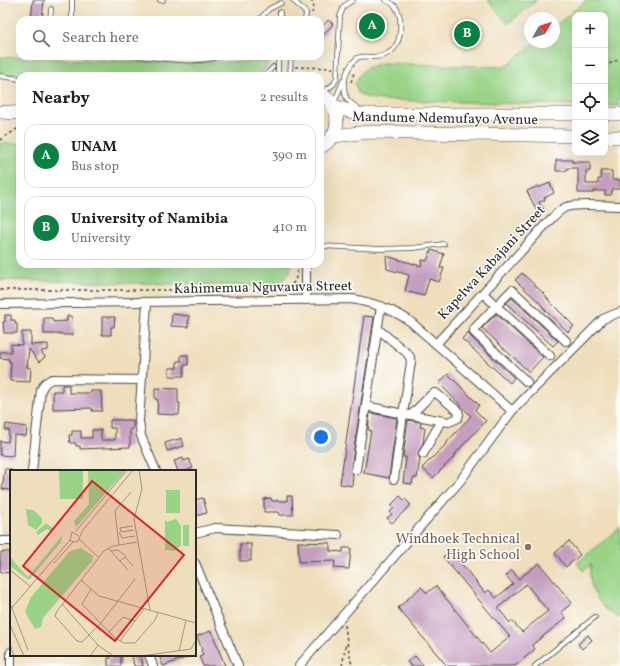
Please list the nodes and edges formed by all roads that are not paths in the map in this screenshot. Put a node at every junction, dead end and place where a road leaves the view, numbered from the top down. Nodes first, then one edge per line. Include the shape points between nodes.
1 (72, 0) edge
2 (160, 0) edge
3 (163, 0) edge
4 (293, 0) edge
5 (352, 0) edge
6 (385, 0) edge
7 (280, 5) edge
8 (51, 9) dead end
9 (50, 16) edge
10 (72, 16) edge
11 (263, 16) edge
12 (280, 16) edge
13 (306, 16) edge
14 (278, 60) edge
15 (291, 60) edge
16 (273, 67) dead end
17 (269, 72) edge
18 (278, 72) edge
19 (290, 72) edge
20 (0, 76) edge
21 (345, 77) junction
22 (16, 78) edge
23 (324, 91) edge
24 (324, 97) edge
25 (0, 103) edge
26 (16, 104) edge
27 (333, 106) junction
28 (0, 112) edge
29 (16, 113) edge
30 (368, 113) junction
31 (572, 114) edge
32 (608, 114) edge
33 (620, 114) edge
34 (334, 136) junction
35 (572, 136) edge
36 (608, 137) edge
37 (620, 137) edge
38 (324, 145) edge
39 (620, 206) edge
40 (444, 244) dead end
41 (324, 246) edge
42 (306, 268) edge
43 (482, 292) junction
44 (306, 300) junction
45 (147, 303) junction
46 (0, 304) edge
47 (381, 306) junction
48 (496, 306) junction
49 (620, 312) edge
50 (378, 329) junction
51 (566, 341) dead end
52 (436, 344) junction
53 (550, 356) dead end
54 (141, 380) junction
55 (526, 382) dead end
56 (366, 406) junction
57 (512, 411) junction
58 (407, 415) junction
59 (441, 421) junction
60 (423, 454) dead end
61 (32, 470) edge
62 (156, 470) edge
63 (356, 470) dead end
64 (394, 480) dead end
65 (196, 533) edge
66 (338, 535) dead end
67 (196, 565) edge
68 (595, 617) dead end
69 (149, 656) edge
70 (153, 666) edge
71 (238, 666) edge
72 (299, 666) edge
73 (535, 666) edge

1 - 10 lane
2 - 3 lane
4 - 13 lane via 306,13
5 - 23 lane via 344,6 340,16 337,78 334,84
6 - 21 lane via 393,3 399,14 398,42 392,50 381,57 361,56 356,59
7 - 11 lane via 269,9
7 - 12 lane
8 - 9 lane
14 - 18 lane
15 - 19 lane
16 - 17 lane
20 - 22 lane
21 - 27 lane
21 - 30 lane via 344,90 348,100
24 - 27 main road, Mandume Ndemufayo Avenue
25 - 26 main road
27 - 30 main road, Mandume Ndemufayo Avenue via 359,114
27 - 34 main road, Mandume Ndemufayo Avenue via 338,122
28 - 29 main road
30 - 31 main road, Mandume Ndemufayo Avenue
32 - 33 main road
34 - 35 main road, Mandume Ndemufayo Avenue via 369,132
34 - 38 main road, Mandume Ndemufayo Avenue
36 - 37 main road
39 - 43 street, Kapelwa Kabajani Street via 575,205 559,211
40 - 41 lane via 381,249
42 - 44 street
43 - 48 street
43 - 52 street, Kapelwa Kabajani Street
44 - 45 street, Kahimemua Nguvauva Street
44 - 47 street, Kahimemua Nguvauva Street via 352,299
45 - 46 street, Kahimemua Nguvauva Street
45 - 54 street
47 - 50 street
47 - 52 street, Kahimemua Nguvauva Street via 398,313
48 - 51 street via 513,290
48 - 53 street
48 - 55 street via 473,330
49 - 57 street via 604,319
50 - 56 street
50 - 58 street via 410,357
52 - 57 street, Kahimemua Nguvauva Street
54 - 61 street via 52,379 45,384 41,390
54 - 62 street via 141,436
56 - 58 street
56 - 63 street
57 - 72 street via 460,482
58 - 59 street
58 - 59 street via 431,394 436,394 460,414 458,418 449,422
58 - 64 street
59 - 60 street
65 - 66 street via 214,528
67 - 71 street
68 - 73 lane
69 - 70 street

